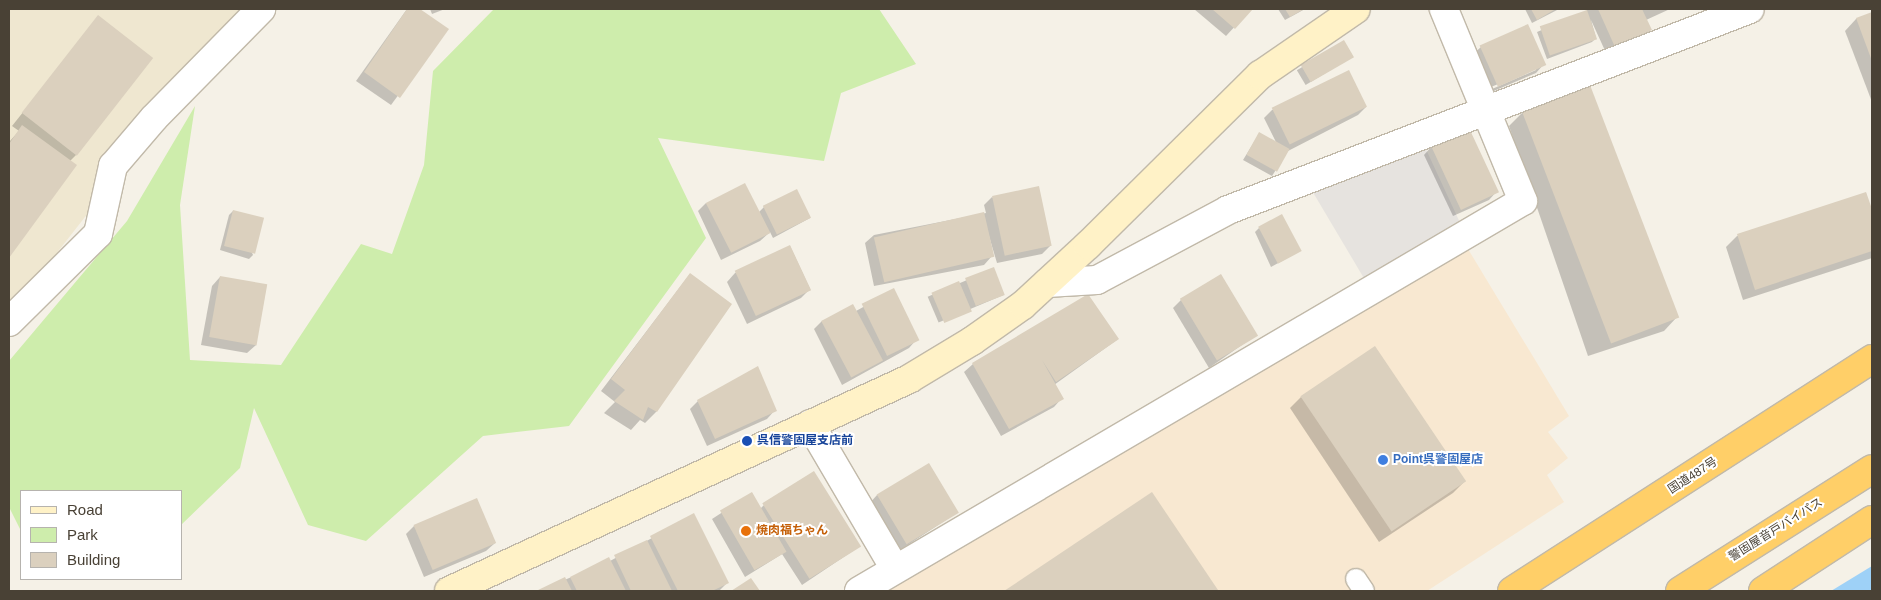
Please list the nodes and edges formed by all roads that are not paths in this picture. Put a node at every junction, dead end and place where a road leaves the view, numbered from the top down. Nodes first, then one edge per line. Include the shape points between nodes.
1 (261, 9) edge
2 (1356, 9) edge
3 (1444, 9) edge
4 (1750, 9) edge
5 (1485, 111) junction
6 (1047, 283) junction
7 (9, 322) edge
8 (1872, 358) edge
9 (810, 424) junction
10 (1872, 469) edge
11 (1872, 520) edge
12 (895, 569) junction
13 (449, 591) edge
14 (859, 591) edge
15 (1512, 591) edge
16 (1680, 591) edge
17 (1763, 591) edge

1 - 7 street via 154,118 113,166 98,234
2 - 6 street via 1260,75
3 - 5 street
4 - 5 street
5 - 6 street via 1228,210 1097,280
5 - 12 street via 1523,201
6 - 9 street via 972,342 909,379
8 - 15 highway, 国道487号
9 - 12 street
9 - 13 street
10 - 16 highway, 警固屋音戸バイパス
11 - 17 highway
12 - 14 street

